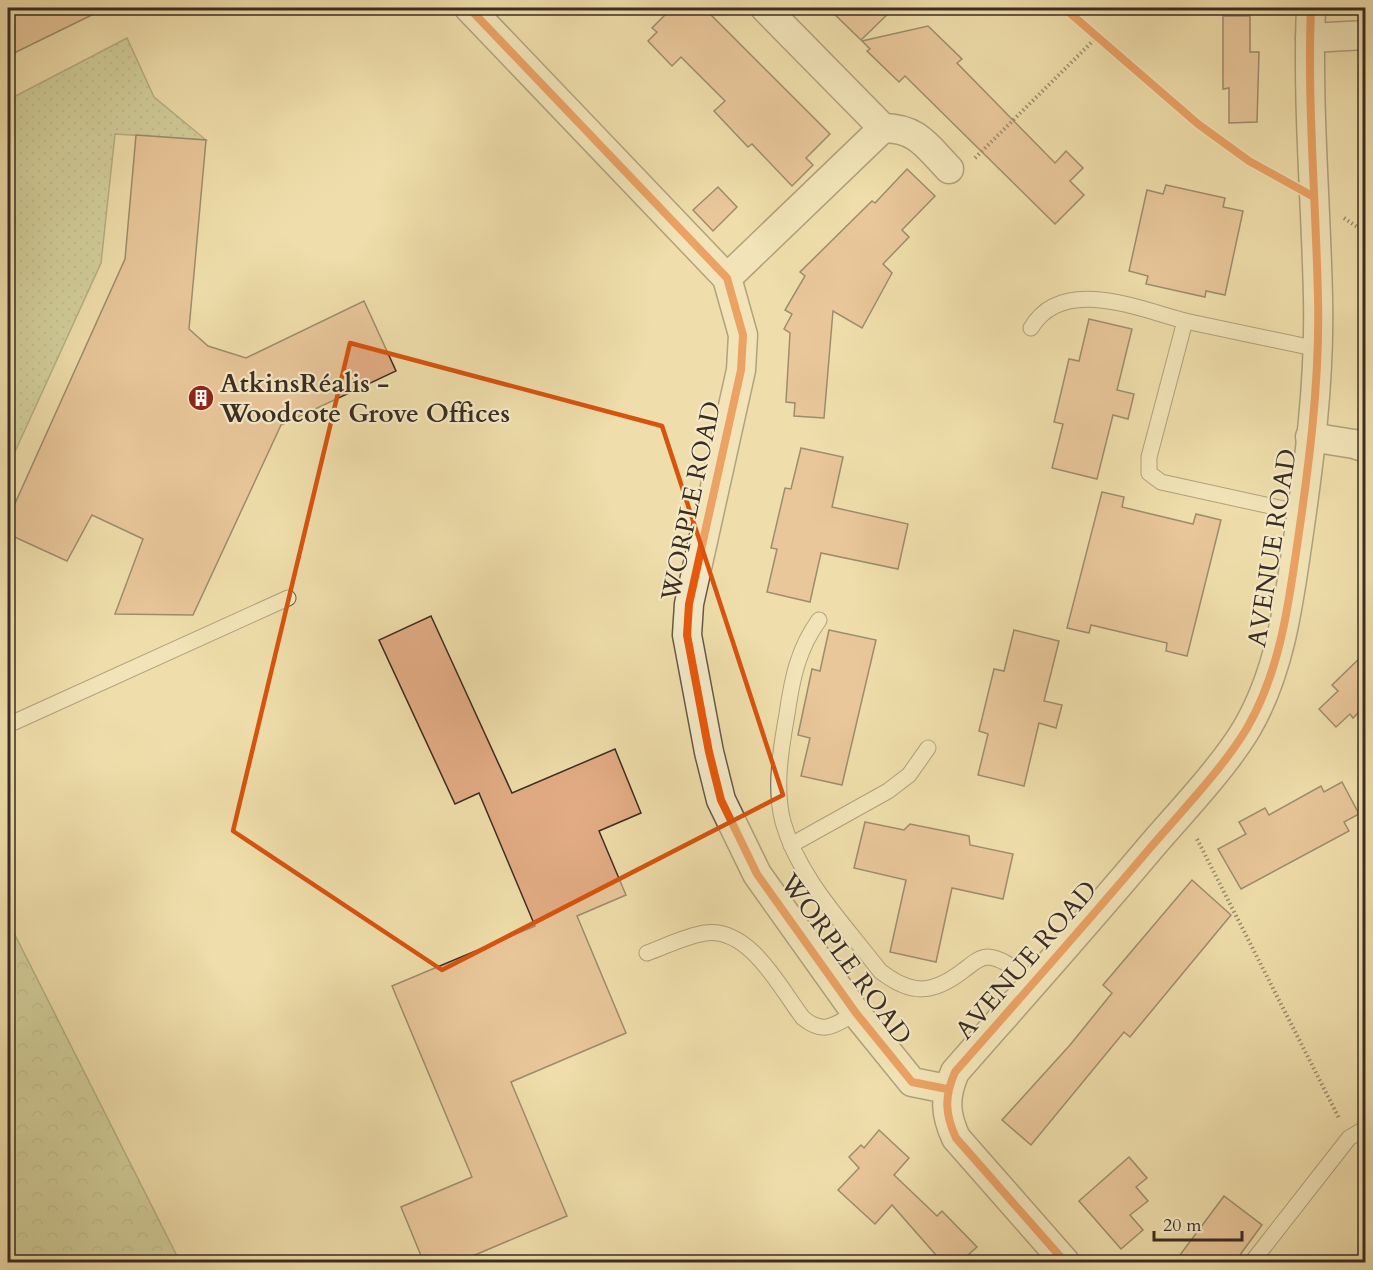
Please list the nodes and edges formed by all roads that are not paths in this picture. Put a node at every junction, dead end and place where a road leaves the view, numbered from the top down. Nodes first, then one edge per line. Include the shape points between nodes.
1 (469, 8) edge
2 (765, 8) edge
3 (1311, 8) edge
4 (1365, 35) edge
5 (1310, 38) junction
6 (883, 128) junction
7 (949, 170) road end
8 (728, 278) junction
9 (1185, 321) junction
10 (1031, 328) dead end
11 (1318, 350) junction
12 (1311, 437) junction
13 (1365, 448) edge
14 (1302, 513) junction
15 (288, 598) dead end
16 (819, 620) dead end
17 (8, 726) edge
18 (927, 748) dead end
19 (791, 845) junction
20 (647, 953) dead end
21 (1033, 983) junction
22 (856, 1013) junction
23 (948, 1089) junction
24 (1365, 1128) edge
25 (1065, 1263) edge
26 (1252, 1263) edge

1 - 8 street, WORPLE ROAD
2 - 6 street
3 - 5 street, AVENUE ROAD
4 - 5 street
5 - 11 street, AVENUE ROAD
6 - 7 street via 914,134
6 - 8 street
8 - 22 street, WORPLE ROAD via 743,335 741,370 689,604 687,635 721,800 757,874
9 - 10 lane via 1102,300 1078,299 1038,315
9 - 11 lane
9 - 14 lane via 1149,458 1149,473 1161,482 1196,492
11 - 12 street, AVENUE ROAD
12 - 13 street
12 - 14 street, AVENUE ROAD
14 - 21 street, AVENUE ROAD via 1277,658 1246,730
15 - 17 lane
16 - 19 lane via 804,641 794,672 782,740 780,800
18 - 19 lane via 909,775 888,791
19 - 21 lane via 803,870 880,970 894,982 925,989 944,984 987,957 1002,960
20 - 22 lane via 703,933 717,933 736,939 753,954 813,1026 826,1029
21 - 23 street, AVENUE ROAD via 955,1072
22 - 23 street, WORPLE ROAD via 912,1082
23 - 25 street via 946,1105 956,1138
24 - 26 lane via 1349,1138

